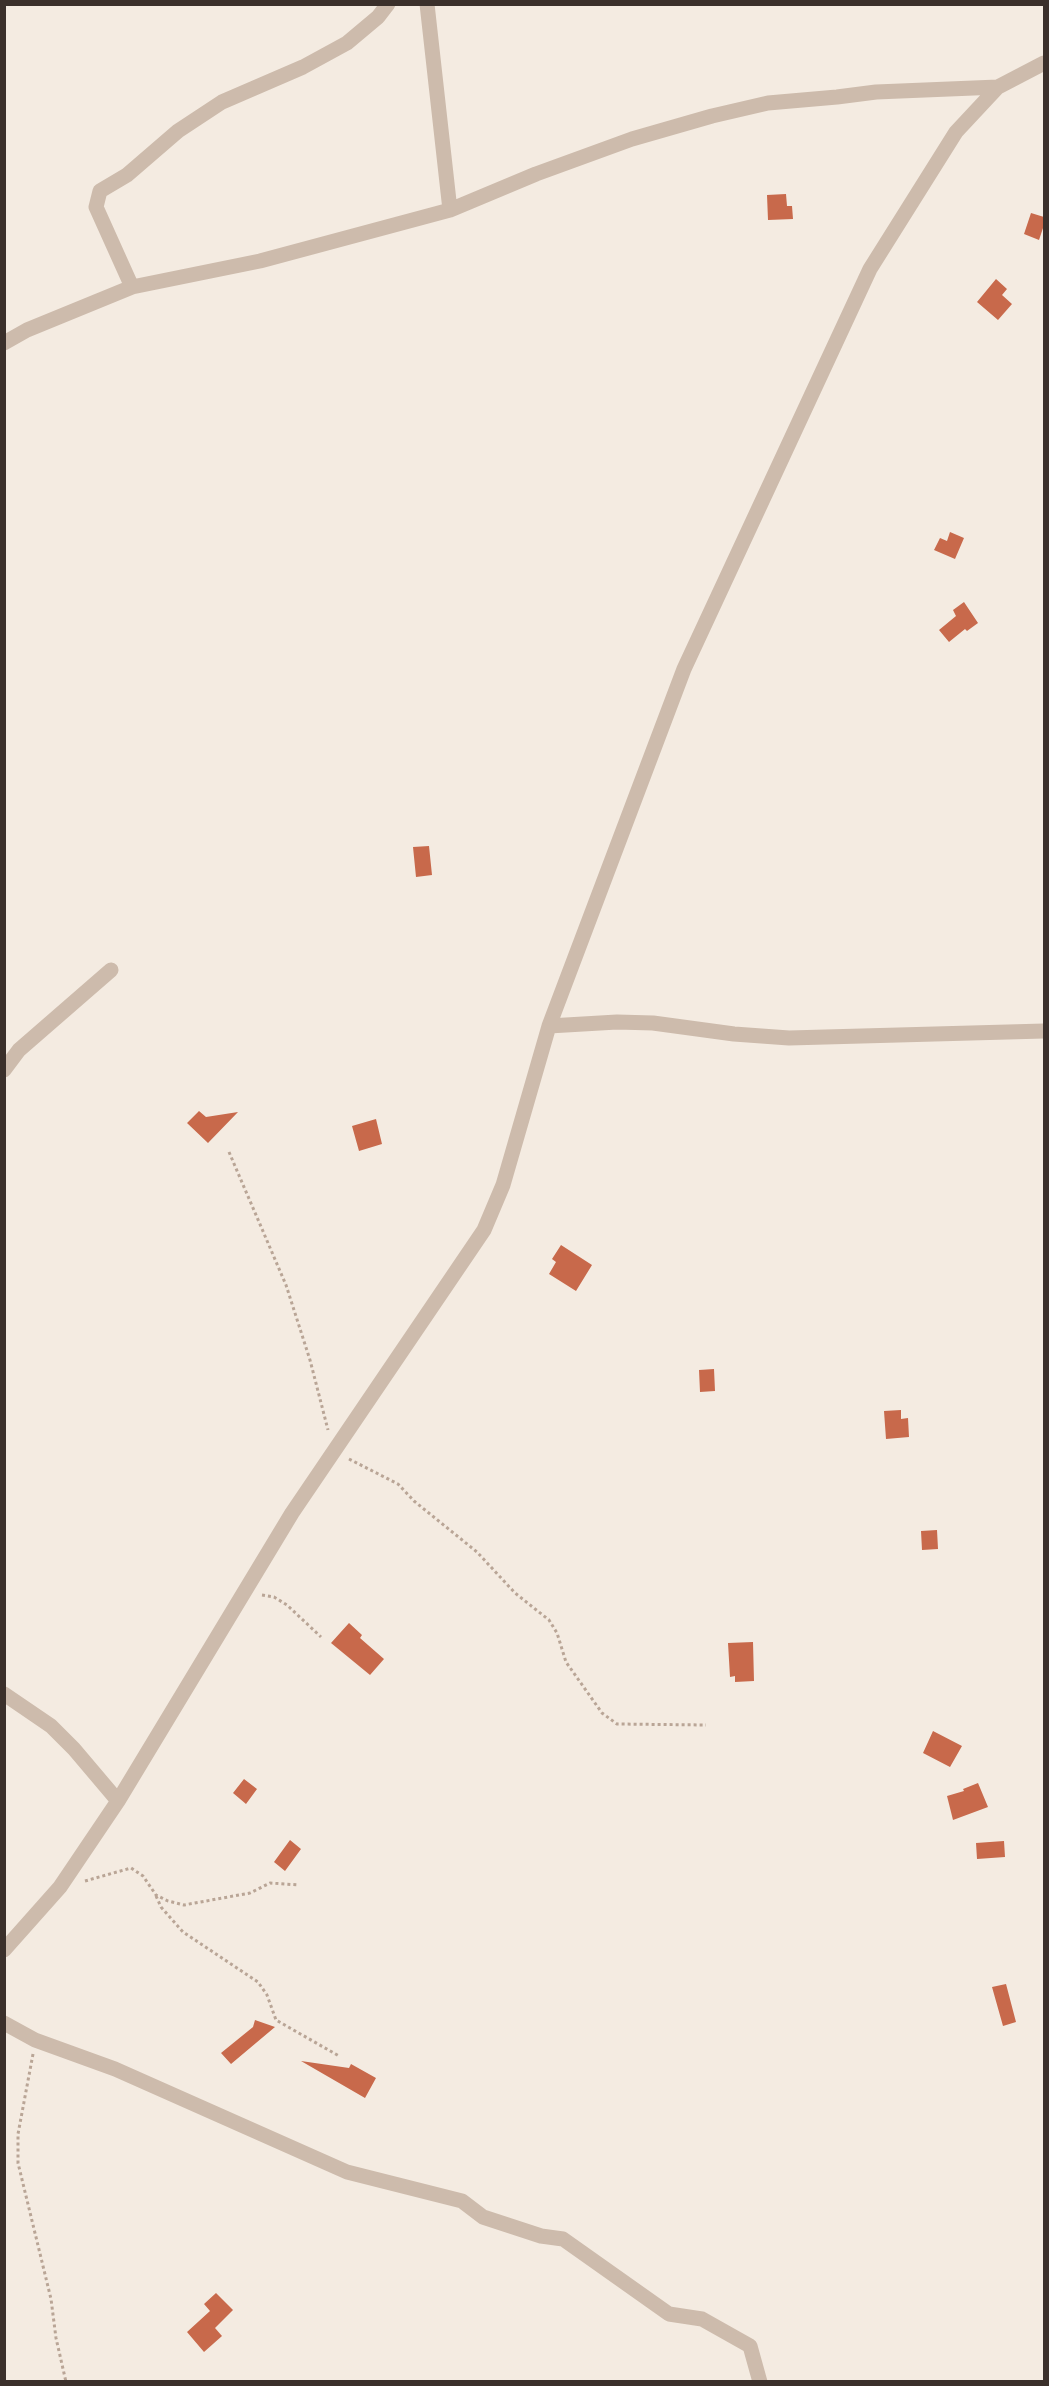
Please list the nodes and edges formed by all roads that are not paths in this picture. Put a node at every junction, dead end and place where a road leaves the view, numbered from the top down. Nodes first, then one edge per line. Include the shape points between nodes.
1 (388, 4) edge
2 (427, 4) edge
3 (1044, 63) edge
4 (998, 87) junction
5 (450, 210) junction
6 (132, 287) junction
7 (4, 343) edge
8 (111, 970) dead end
9 (549, 1026) junction
10 (1044, 1031) edge
11 (4, 1070) edge
12 (4, 1694) edge
13 (118, 1801) junction
14 (4, 1950) edge
15 (4, 2023) edge
16 (760, 2382) edge

1 - 6 street via 347,43 303,68 222,102 100,191 96,207
2 - 5 street
3 - 4 street
4 - 5 street via 876,92 768,103 632,139
4 - 9 street via 956,132 870,269 684,669
5 - 6 street via 260,261
6 - 7 street
8 - 11 street via 19,1050
9 - 10 street via 653,1023 789,1038
9 - 13 street via 503,1185 484,1230 292,1513
12 - 13 street via 51,1726
13 - 14 street via 60,1887
15 - 16 street via 35,2040 115,2068 346,2172 462,2200 483,2217 563,2239 669,2314 702,2319 750,2346

